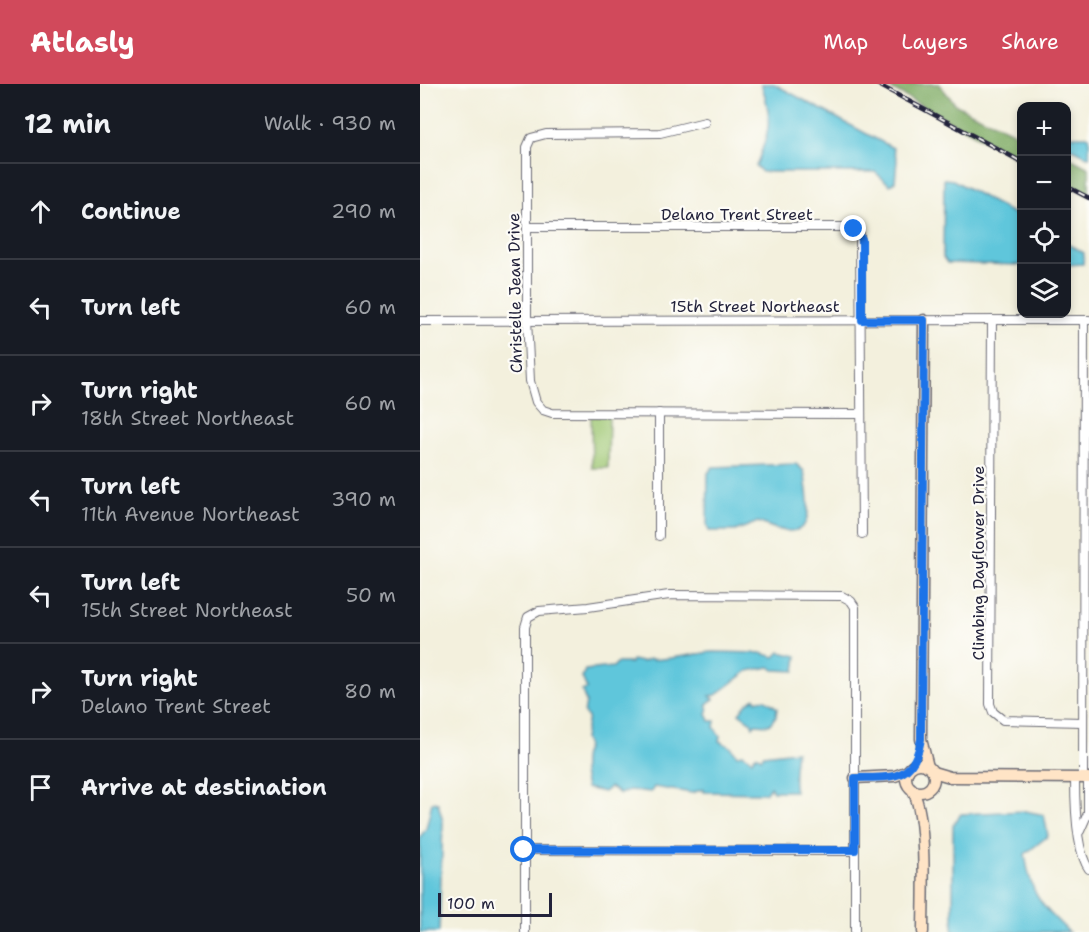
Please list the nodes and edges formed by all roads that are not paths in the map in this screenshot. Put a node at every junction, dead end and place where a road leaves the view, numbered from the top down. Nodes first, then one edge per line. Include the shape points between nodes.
1 (705, 122) dead end
2 (527, 227) junction
3 (527, 319) junction
4 (862, 320) junction
5 (924, 320) junction
6 (992, 320) junction
7 (1087, 320) edge
8 (420, 321) edge
9 (659, 413) junction
10 (861, 414) junction
11 (1087, 477) edge
12 (862, 534) dead end
13 (658, 536) dead end
14 (1083, 722) junction
15 (921, 739) junction
16 (910, 769) junction
17 (930, 769) junction
18 (885, 777) junction
19 (950, 777) junction
20 (855, 778) junction
21 (1084, 778) edge
22 (909, 786) junction
23 (930, 787) junction
24 (1075, 802) junction
25 (1088, 803) edge
26 (920, 817) junction
27 (1080, 831) junction
28 (524, 850) junction
29 (855, 850) junction
30 (1089, 870) edge
31 (525, 932) edge
32 (855, 932) edge
33 (923, 932) edge

1 - 2 street, Christelle Jean Drive via 660,134 546,134 531,138 527,147
2 - 3 street, Christelle Jean Drive
2 - 4 street, Delano Trent Street via 849,227 862,239
3 - 4 street, 15th Street Northeast
3 - 8 street, 15th Street Northeast
3 - 9 street, Christelle Jean Drive via 530,381 536,402 543,410
4 - 5 street, 15th Street Northeast
4 - 10 street, Delano Trent Street
5 - 6 street, 15th Street Northeast
5 - 15 street
6 - 7 street, 15th Street Northeast
6 - 14 street, Climbing Dayflower Drive via 990,704 1003,720
7 - 11 street
9 - 10 street, Christelle Jean Drive
9 - 13 street
10 - 12 street, Delano Trent Street
11 - 14 street
14 - 21 street
15 - 16 street
15 - 17 street
16 - 17 street via 920,764
16 - 18 street
16 - 22 street
17 - 19 street
17 - 23 street
18 - 20 street
18 - 22 street
19 - 21 street
19 - 23 street
20 - 28 street via 856,614 847,597 669,595 539,611 528,618 525,627
20 - 29 street
21 - 24 street
21 - 25 street
22 - 23 street via 919,792
22 - 26 street via 917,798
23 - 26 street
24 - 25 street
24 - 27 street
25 - 27 street
26 - 33 street
27 - 30 street via 1081,854
28 - 29 street
28 - 31 street
29 - 32 street

